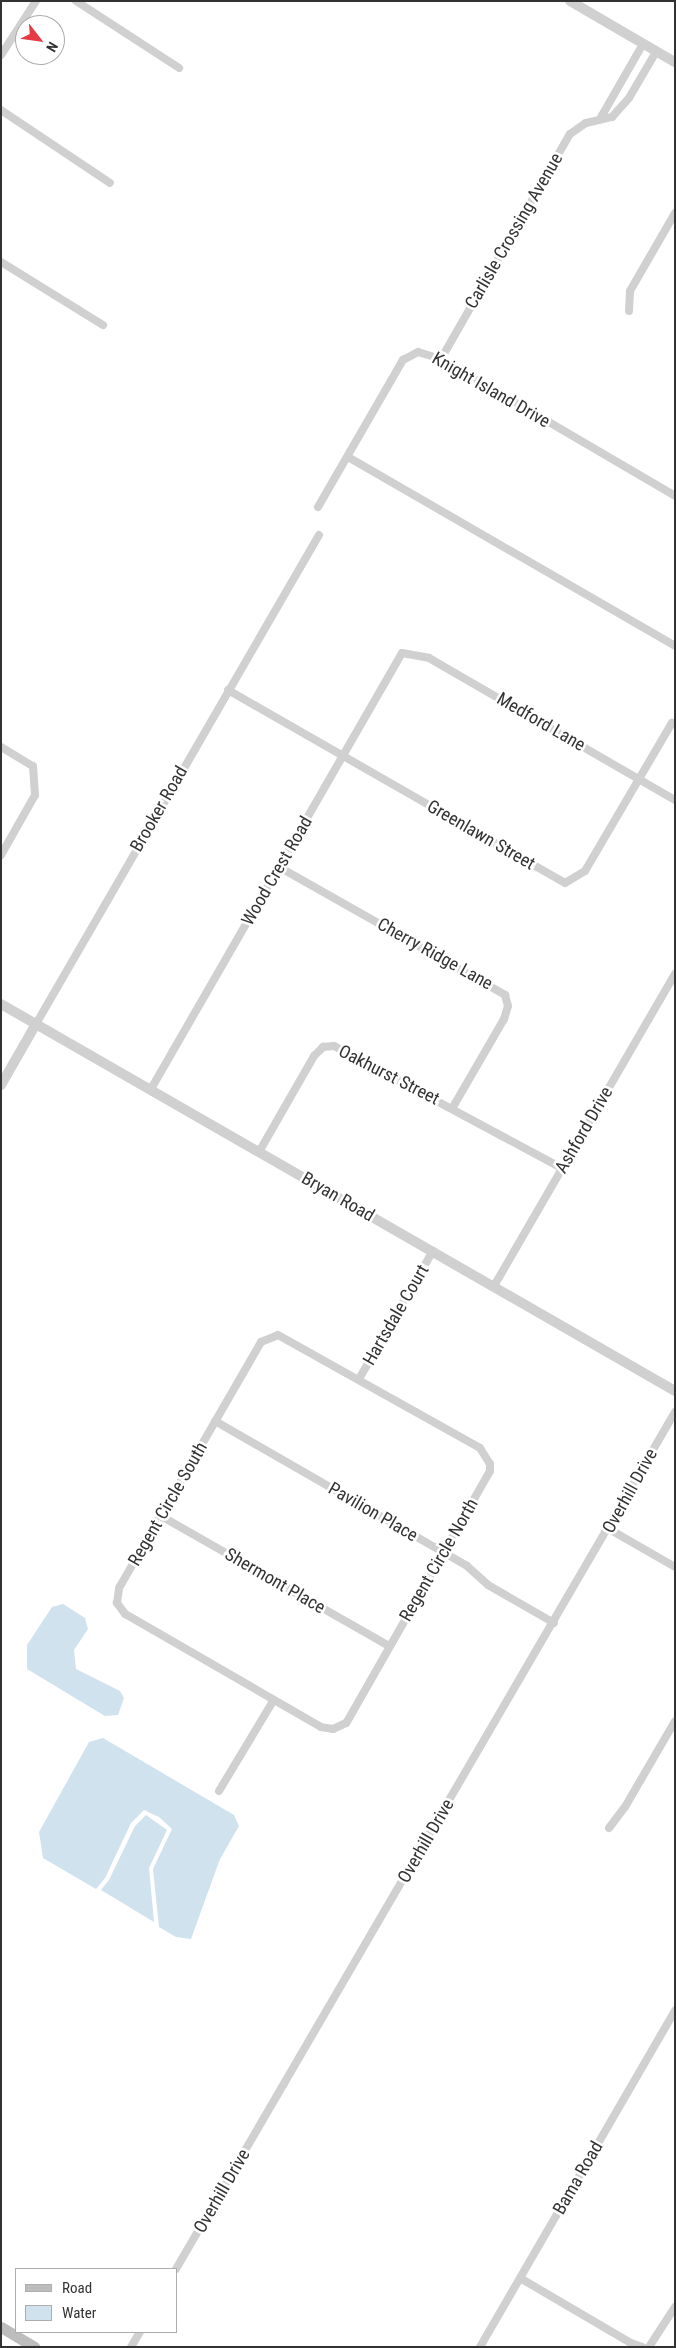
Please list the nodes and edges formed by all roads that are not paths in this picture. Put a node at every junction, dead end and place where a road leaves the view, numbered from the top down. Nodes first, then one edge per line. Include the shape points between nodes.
1 (36, 1) edge
2 (76, 1) edge
3 (570, 1) edge
4 (642, 44) junction
5 (656, 52) junction
6 (1, 55) edge
7 (675, 62) edge
8 (179, 68) dead end
9 (1, 110) edge
10 (600, 119) junction
11 (110, 183) dead end
12 (675, 213) edge
13 (1, 262) edge
14 (629, 311) dead end
15 (103, 325) dead end
16 (441, 359) junction
17 (348, 457) junction
18 (675, 496) edge
19 (318, 508) dead end
20 (319, 535) dead end
21 (675, 646) edge
22 (402, 653) joint
23 (228, 690) junction
24 (672, 723) dead end
25 (1, 747) edge
26 (343, 756) junction
27 (640, 779) junction
28 (675, 800) edge
29 (1, 855) edge
30 (280, 867) junction
31 (675, 974) edge
32 (1, 1004) edge
33 (36, 1024) junction
34 (1, 1085) edge
35 (151, 1089) junction
36 (453, 1107) junction
37 (259, 1152) junction
38 (562, 1168) junction
39 (433, 1251) junction
40 (494, 1286) junction
41 (359, 1379) junction
42 (675, 1391) edge
43 (675, 1412) edge
44 (215, 1421) junction
45 (161, 1516) junction
46 (609, 1529) junction
47 (443, 1552) junction
48 (675, 1567) edge
49 (554, 1623) junction
50 (390, 1646) junction
51 (273, 1700) junction
52 (675, 1722) edge
53 (219, 1791) dead end
54 (609, 1828) dead end
55 (675, 2010) edge
56 (177, 2268) edge
57 (520, 2278) junction
58 (675, 2307) edge
59 (1, 2328) edge
60 (139, 2333) edge
61 (34, 2347) edge
62 (131, 2347) edge
63 (480, 2347) edge
64 (642, 2347) edge
65 (649, 2347) edge

1 - 6 street
2 - 8 street
3 - 4 street
4 - 5 street
4 - 10 street
5 - 7 street
5 - 10 street, Carlisle Crossing Avenue via 629,98 612,117
9 - 11 street
10 - 16 street, Carlisle Crossing Avenue via 586,123 570,134
12 - 14 street via 630,291
13 - 15 street
16 - 17 street, Knight Island Drive via 418,352 403,360
16 - 18 street, Knight Island Drive
17 - 19 street, Knight Island Drive
17 - 21 street
20 - 23 street, Brooker Road
22 - 26 street, Wood Crest Road
22 - 27 street, Medford Lane via 429,658
23 - 26 street, Greenlawn Street
23 - 33 street, Brooker Road
24 - 27 street, Greenlawn Street
25 - 29 street via 33,766 35,795
26 - 27 street, Greenlawn Street via 565,884 585,871
26 - 30 street, Wood Crest Road
27 - 28 street, Medford Lane
30 - 35 street, Wood Crest Road
30 - 36 street, Cherry Ridge Lane via 505,995 508,1006 504,1019
31 - 38 street, Ashford Drive
32 - 33 street, Bryan Road
33 - 34 street, Brooker Road
33 - 35 street, Bryan Road
35 - 37 street, Bryan Road
36 - 37 street, Oakhurst Street via 341,1048 328,1046 314,1056
36 - 38 street, Oakhurst Street
37 - 39 street, Bryan Road
38 - 40 street, Ashford Drive
39 - 40 street, Bryan Road
39 - 41 street, Hartsdale Court
40 - 42 street, Bryan Road
41 - 44 street, Regent Circle South via 284,1337 271,1336 261,1342
41 - 47 street, Regent Circle North via 480,1448 489,1458 490,1472
43 - 46 street, Overhill Drive
44 - 45 street, Regent Circle South
44 - 47 street, Pavilion Place
45 - 50 street, Shermont Place
45 - 51 street, Regent Circle South via 119,1588 117,1603 120,1609
46 - 48 street
46 - 49 street, Overhill Drive
47 - 49 street, Pavilion Place via 467,1566 488,1585
47 - 50 street, Regent Circle North
49 - 56 street, Overhill Drive
50 - 51 street, Regent Circle North via 346,1723 340,1728 326,1729
51 - 53 street
52 - 54 street via 626,1807
55 - 57 street, Bama Road
57 - 63 street, Bama Road
57 - 64 street
58 - 65 street
59 - 61 main road
60 - 62 street

